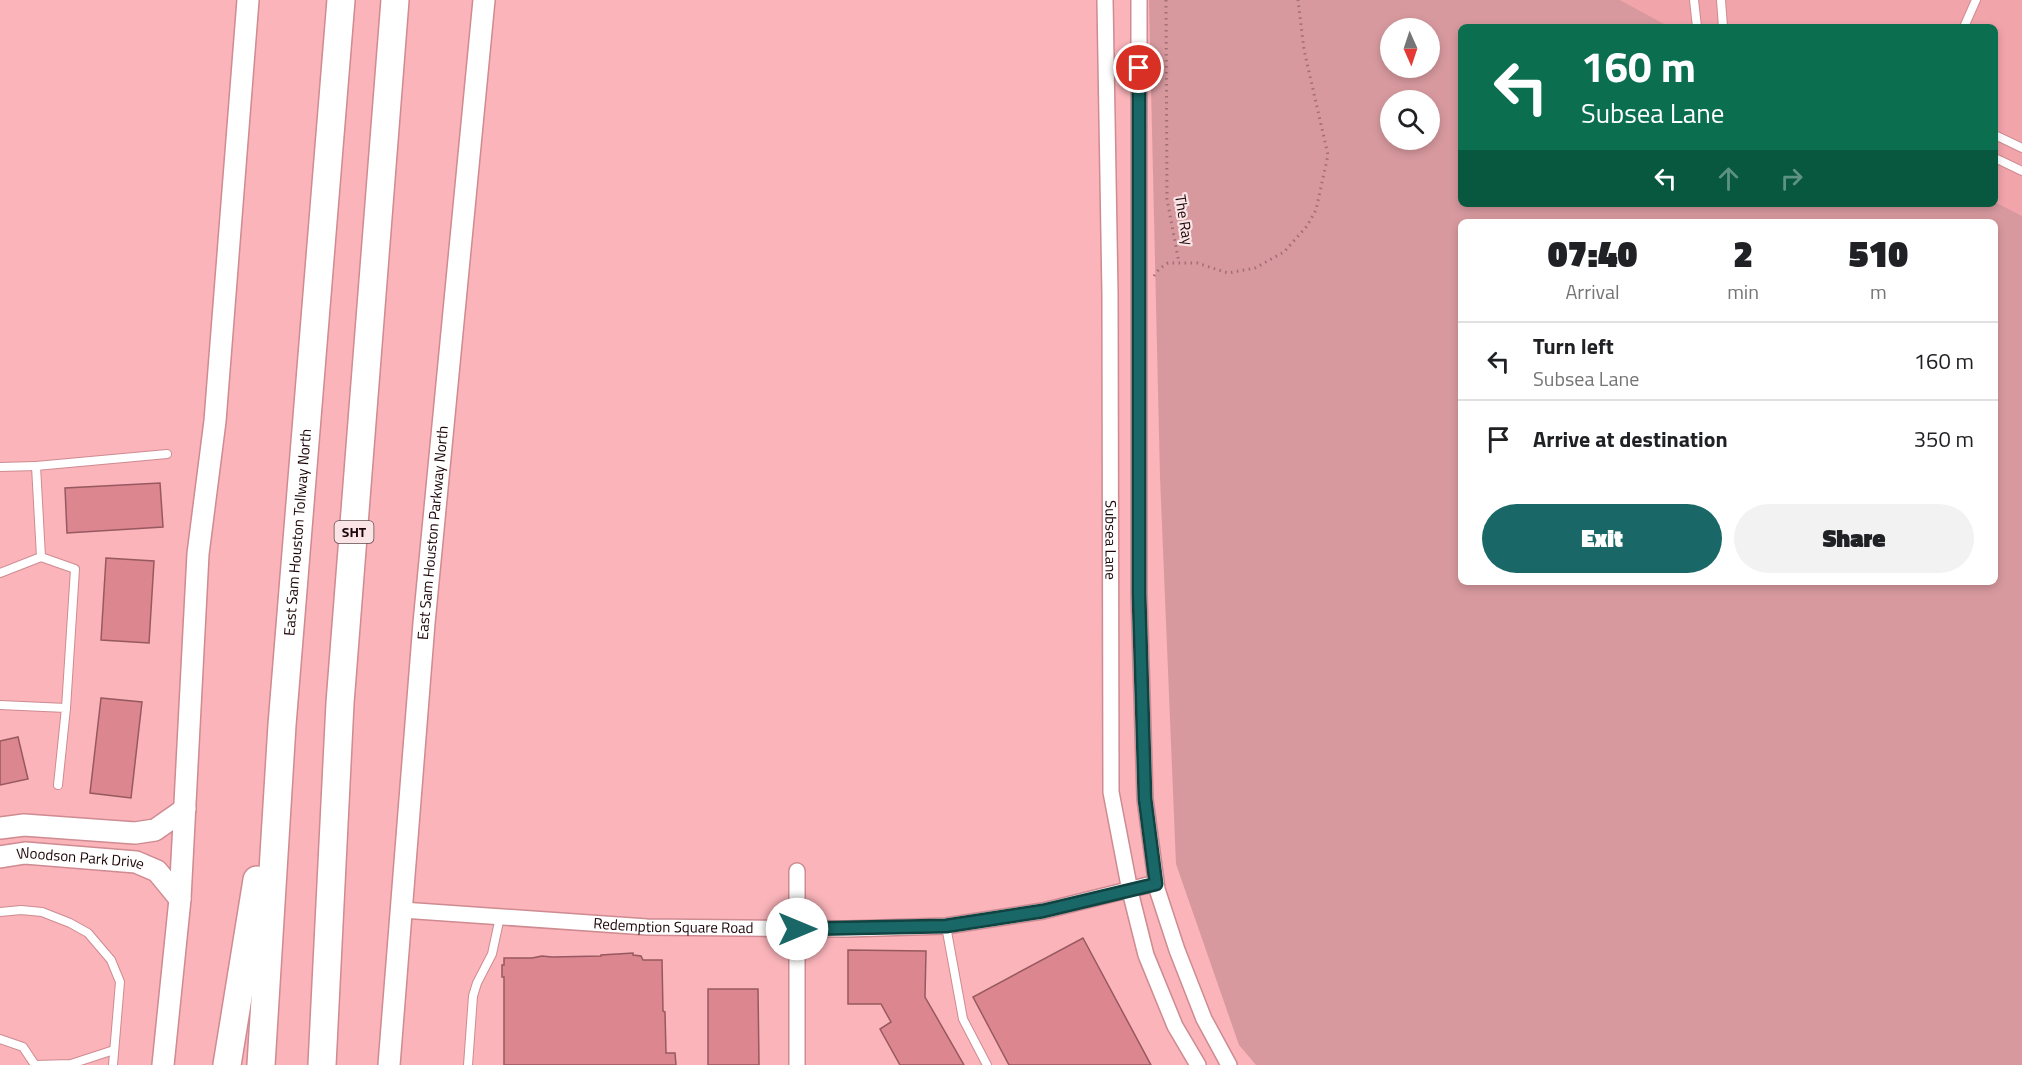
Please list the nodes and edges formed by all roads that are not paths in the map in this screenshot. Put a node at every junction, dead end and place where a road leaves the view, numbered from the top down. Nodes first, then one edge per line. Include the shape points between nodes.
1 (249, 0) edge
2 (341, 0) edge
3 (395, 0) edge
4 (484, 0) edge
5 (1105, 0) edge
6 (1139, 0) edge
7 (1694, 0) edge
8 (1721, 0) edge
9 (1976, 0) edge
10 (1697, 24) edge
11 (1723, 24) edge
12 (1965, 24) edge
13 (1998, 136) edge
14 (2022, 148) edge
15 (1998, 159) edge
16 (2022, 171) edge
17 (167, 454) dead end
18 (36, 466) junction
19 (0, 467) edge
20 (41, 557) junction
21 (0, 573) edge
22 (0, 705) edge
23 (66, 708) junction
24 (282, 724) junction
25 (58, 786) dead end
26 (185, 809) junction
27 (0, 828) edge
28 (0, 857) edge
29 (797, 871) dead end
30 (1156, 884) junction
31 (1130, 891) junction
32 (180, 899) junction
33 (402, 910) junction
34 (0, 912) edge
35 (500, 917) junction
36 (946, 926) junction
37 (797, 929) junction
38 (0, 1039) edge
39 (114, 1050) junction
40 (113, 1065) edge
41 (163, 1065) edge
42 (227, 1065) edge
43 (261, 1065) edge
44 (322, 1065) edge
45 (389, 1065) edge
46 (468, 1065) edge
47 (797, 1065) edge
48 (987, 1065) edge
49 (1198, 1065) edge
50 (1229, 1065) edge

1 - 26 main road via 215,413 198,554
2 - 24 highway, East Sam Houston Tollway North
3 - 44 highway, SHT via 340,703
4 - 33 main road, East Sam Houston Parkway North via 423,623
5 - 31 street, Subsea Lane via 1111,792
6 - 30 street, Subsea Lane via 1139,594 1145,799
7 - 10 lane
8 - 11 lane
9 - 12 lane
13 - 14 lane
15 - 16 lane
17 - 18 lane
18 - 19 lane
18 - 20 lane
20 - 21 lane
20 - 23 lane via 75,569
22 - 23 lane
23 - 25 lane
24 - 42 highway
24 - 43 highway, East Sam Houston Tollway North
26 - 27 main road, Woodson Park Drive via 155,830 135,833 24,825
26 - 32 main road
28 - 32 main road, Woodson Park Drive via 25,854 136,862 157,871
29 - 37 street
30 - 31 street, Redemption Square Road
30 - 50 street, Subsea Lane via 1204,1019
31 - 36 street, Redemption Square Road via 1043,911
31 - 49 street, Subsea Lane via 1146,955 1175,1026
32 - 41 main road
33 - 35 street, Redemption Square Road
33 - 45 main road, East Sam Houston Parkway North
34 - 39 lane via 42,912 70,922 88,933 111,960 120,982
35 - 37 street, Redemption Square Road via 610,926
35 - 46 lane via 492,954 473,996
36 - 37 street, Redemption Square Road
36 - 48 lane via 963,1019
37 - 47 street
38 - 39 lane via 23,1047 35,1065 70,1064
39 - 40 lane

